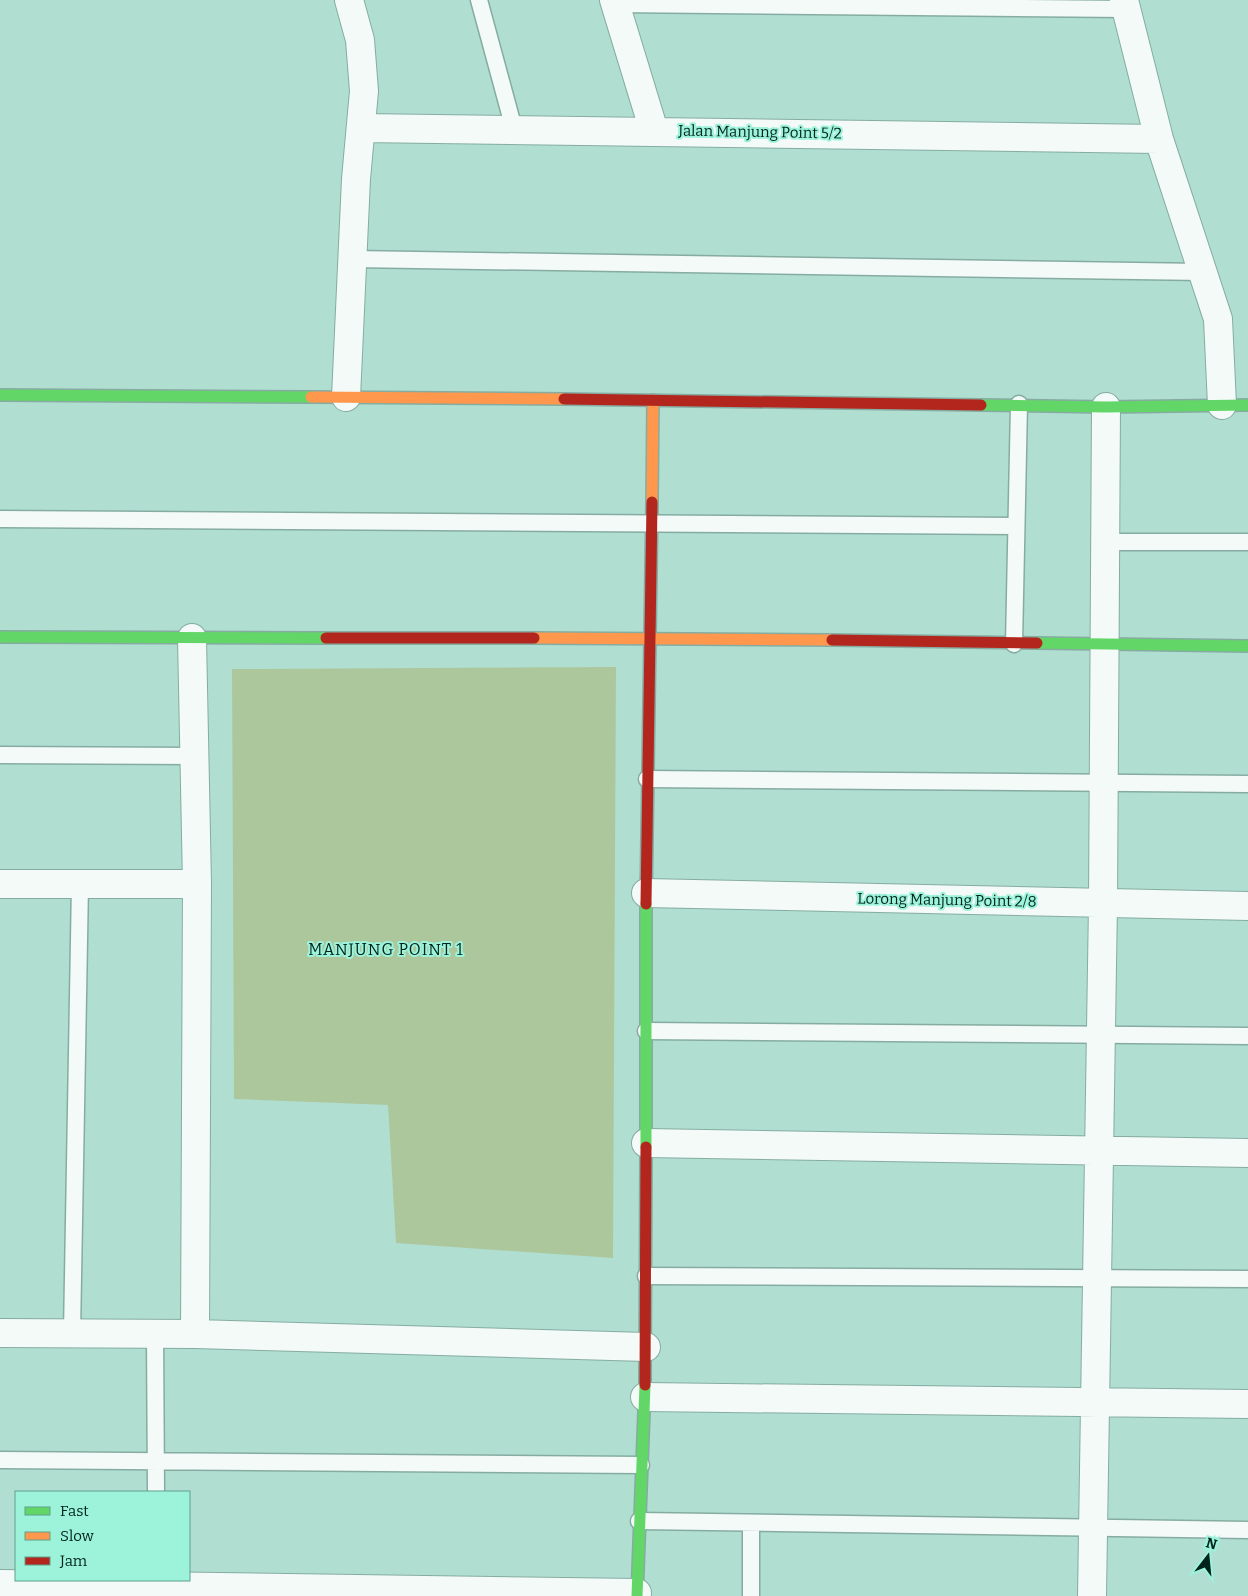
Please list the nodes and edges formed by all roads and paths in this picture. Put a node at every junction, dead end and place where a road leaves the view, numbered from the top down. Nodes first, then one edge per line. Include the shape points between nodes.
1 (349, 0) edge
2 (479, 0) edge
3 (614, 2) edge
4 (1125, 5) edge
5 (361, 128) junction
6 (514, 129) junction
7 (654, 131) junction
8 (1159, 139) junction
9 (353, 259) junction
10 (1203, 272) junction
11 (0, 395) edge
12 (346, 397) junction
13 (653, 400) junction
14 (1019, 404) junction
15 (1235, 405) edge
16 (1106, 407) junction
17 (0, 519) edge
18 (651, 523) junction
19 (1016, 526) junction
20 (1105, 542) junction
21 (1248, 542) edge
22 (0, 637) edge
23 (192, 638) junction
24 (650, 638) junction
25 (1014, 644) junction
26 (1104, 644) junction
27 (1248, 646) edge
28 (0, 755) edge
29 (194, 756) junction
30 (648, 779) junction
31 (1103, 784) junction
32 (1248, 784) edge
33 (0, 884) edge
34 (80, 884) junction
35 (197, 884) junction
36 (646, 893) junction
37 (1103, 903) junction
38 (1248, 906) edge
39 (646, 1031) junction
40 (1101, 1035) junction
41 (1248, 1036) edge
42 (646, 1143) junction
43 (1098, 1151) junction
44 (1248, 1153) edge
45 (646, 1276) junction
46 (1097, 1279) junction
47 (1248, 1279) edge
48 (0, 1332) edge
49 (72, 1333) junction
50 (156, 1334) junction
51 (195, 1334) junction
52 (646, 1347) junction
53 (645, 1397) junction
54 (1095, 1403) junction
55 (1248, 1404) edge
56 (0, 1460) edge
57 (156, 1462) junction
58 (642, 1465) junction
59 (156, 1491) edge
60 (639, 1520) junction
61 (751, 1523) junction
62 (1093, 1528) junction
63 (1248, 1530) edge
64 (156, 1583) edge
65 (0, 1584) edge
66 (637, 1595) edge
67 (751, 1596) edge
68 (1092, 1596) edge

1 - 5 street via 360,40 364,91
2 - 6 lane
3 - 4 lane
3 - 7 street
4 - 8 street
5 - 6 street, Jalan Manjung Point 5/2
5 - 9 street
6 - 7 street, Jalan Manjung Point 5/2
7 - 8 street, Jalan Manjung Point 5/2
8 - 10 street
9 - 10 lane
9 - 12 street
10 - 15 street via 1218,319
11 - 12 street
12 - 13 street
13 - 14 street
13 - 18 street
14 - 16 street
14 - 19 lane
15 - 16 street
16 - 20 street
17 - 18 lane
18 - 19 lane
18 - 24 street
19 - 25 lane
20 - 21 lane
20 - 26 street
22 - 23 street
23 - 24 street
23 - 29 street
24 - 25 street
24 - 30 street
25 - 26 street
26 - 27 street
26 - 31 street
28 - 29 lane
29 - 35 street
30 - 31 lane
30 - 36 street
31 - 32 lane
31 - 37 street
33 - 34 street
34 - 35 street
34 - 49 lane
35 - 51 street
36 - 37 street, Lorong Manjung Point 2/8
36 - 39 street
37 - 38 street, Lorong Manjung Point 2/8
37 - 40 street
39 - 40 lane
39 - 42 street
40 - 41 lane
40 - 43 street
42 - 43 street
42 - 45 street
43 - 44 street
43 - 46 street
45 - 46 lane
45 - 52 street
46 - 47 lane
46 - 54 street
48 - 49 street
49 - 50 street
50 - 51 street
50 - 57 lane
51 - 52 street
52 - 53 street
53 - 54 street
53 - 58 street
54 - 55 street
54 - 62 street
56 - 57 lane
57 - 58 lane
57 - 59 lane
58 - 60 street
60 - 61 lane
60 - 66 street
61 - 62 lane
61 - 67 lane
62 - 63 lane
62 - 68 street
64 - 65 street
64 - 66 street

